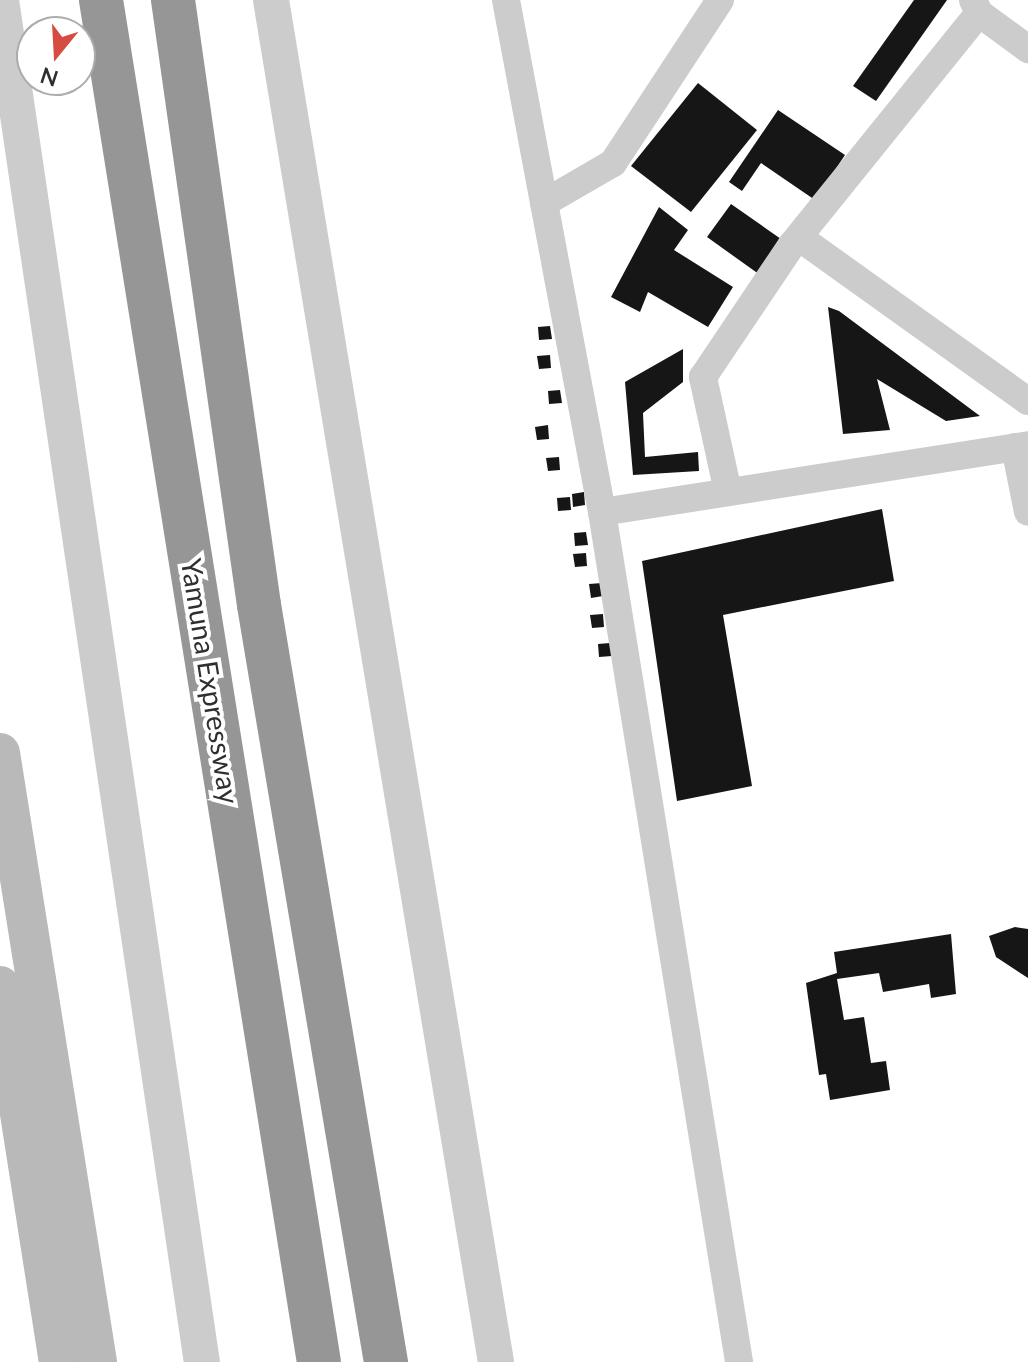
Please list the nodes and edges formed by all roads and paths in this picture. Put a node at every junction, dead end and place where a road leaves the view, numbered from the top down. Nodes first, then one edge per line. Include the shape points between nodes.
1 (1, 0) edge
2 (101, 0) edge
3 (173, 0) edge
4 (271, 0) edge
5 (506, 0) edge
6 (720, 0) edge
7 (976, 7) edge
8 (1028, 49) edge
9 (544, 203) junction
10 (800, 238) junction
11 (1028, 401) edge
12 (1021, 446) edge
13 (728, 492) junction
14 (602, 512) junction
15 (1028, 512) edge
16 (0, 753) edge
17 (0, 986) edge
18 (59, 1362) edge
19 (97, 1362) edge
20 (202, 1362) edge
21 (319, 1362) edge
22 (386, 1362) edge
23 (496, 1362) edge
24 (739, 1362) edge

1 - 20 street
2 - 21 highway, Yamuna Expressway
3 - 22 highway via 259,605
4 - 23 street
5 - 9 street
6 - 9 street via 613,163
7 - 8 street
7 - 10 street
9 - 14 street
10 - 11 street
10 - 13 street via 703,377
12 - 13 street
12 - 15 street
13 - 14 street
14 - 24 street
16 - 19 main road
17 - 18 main road

